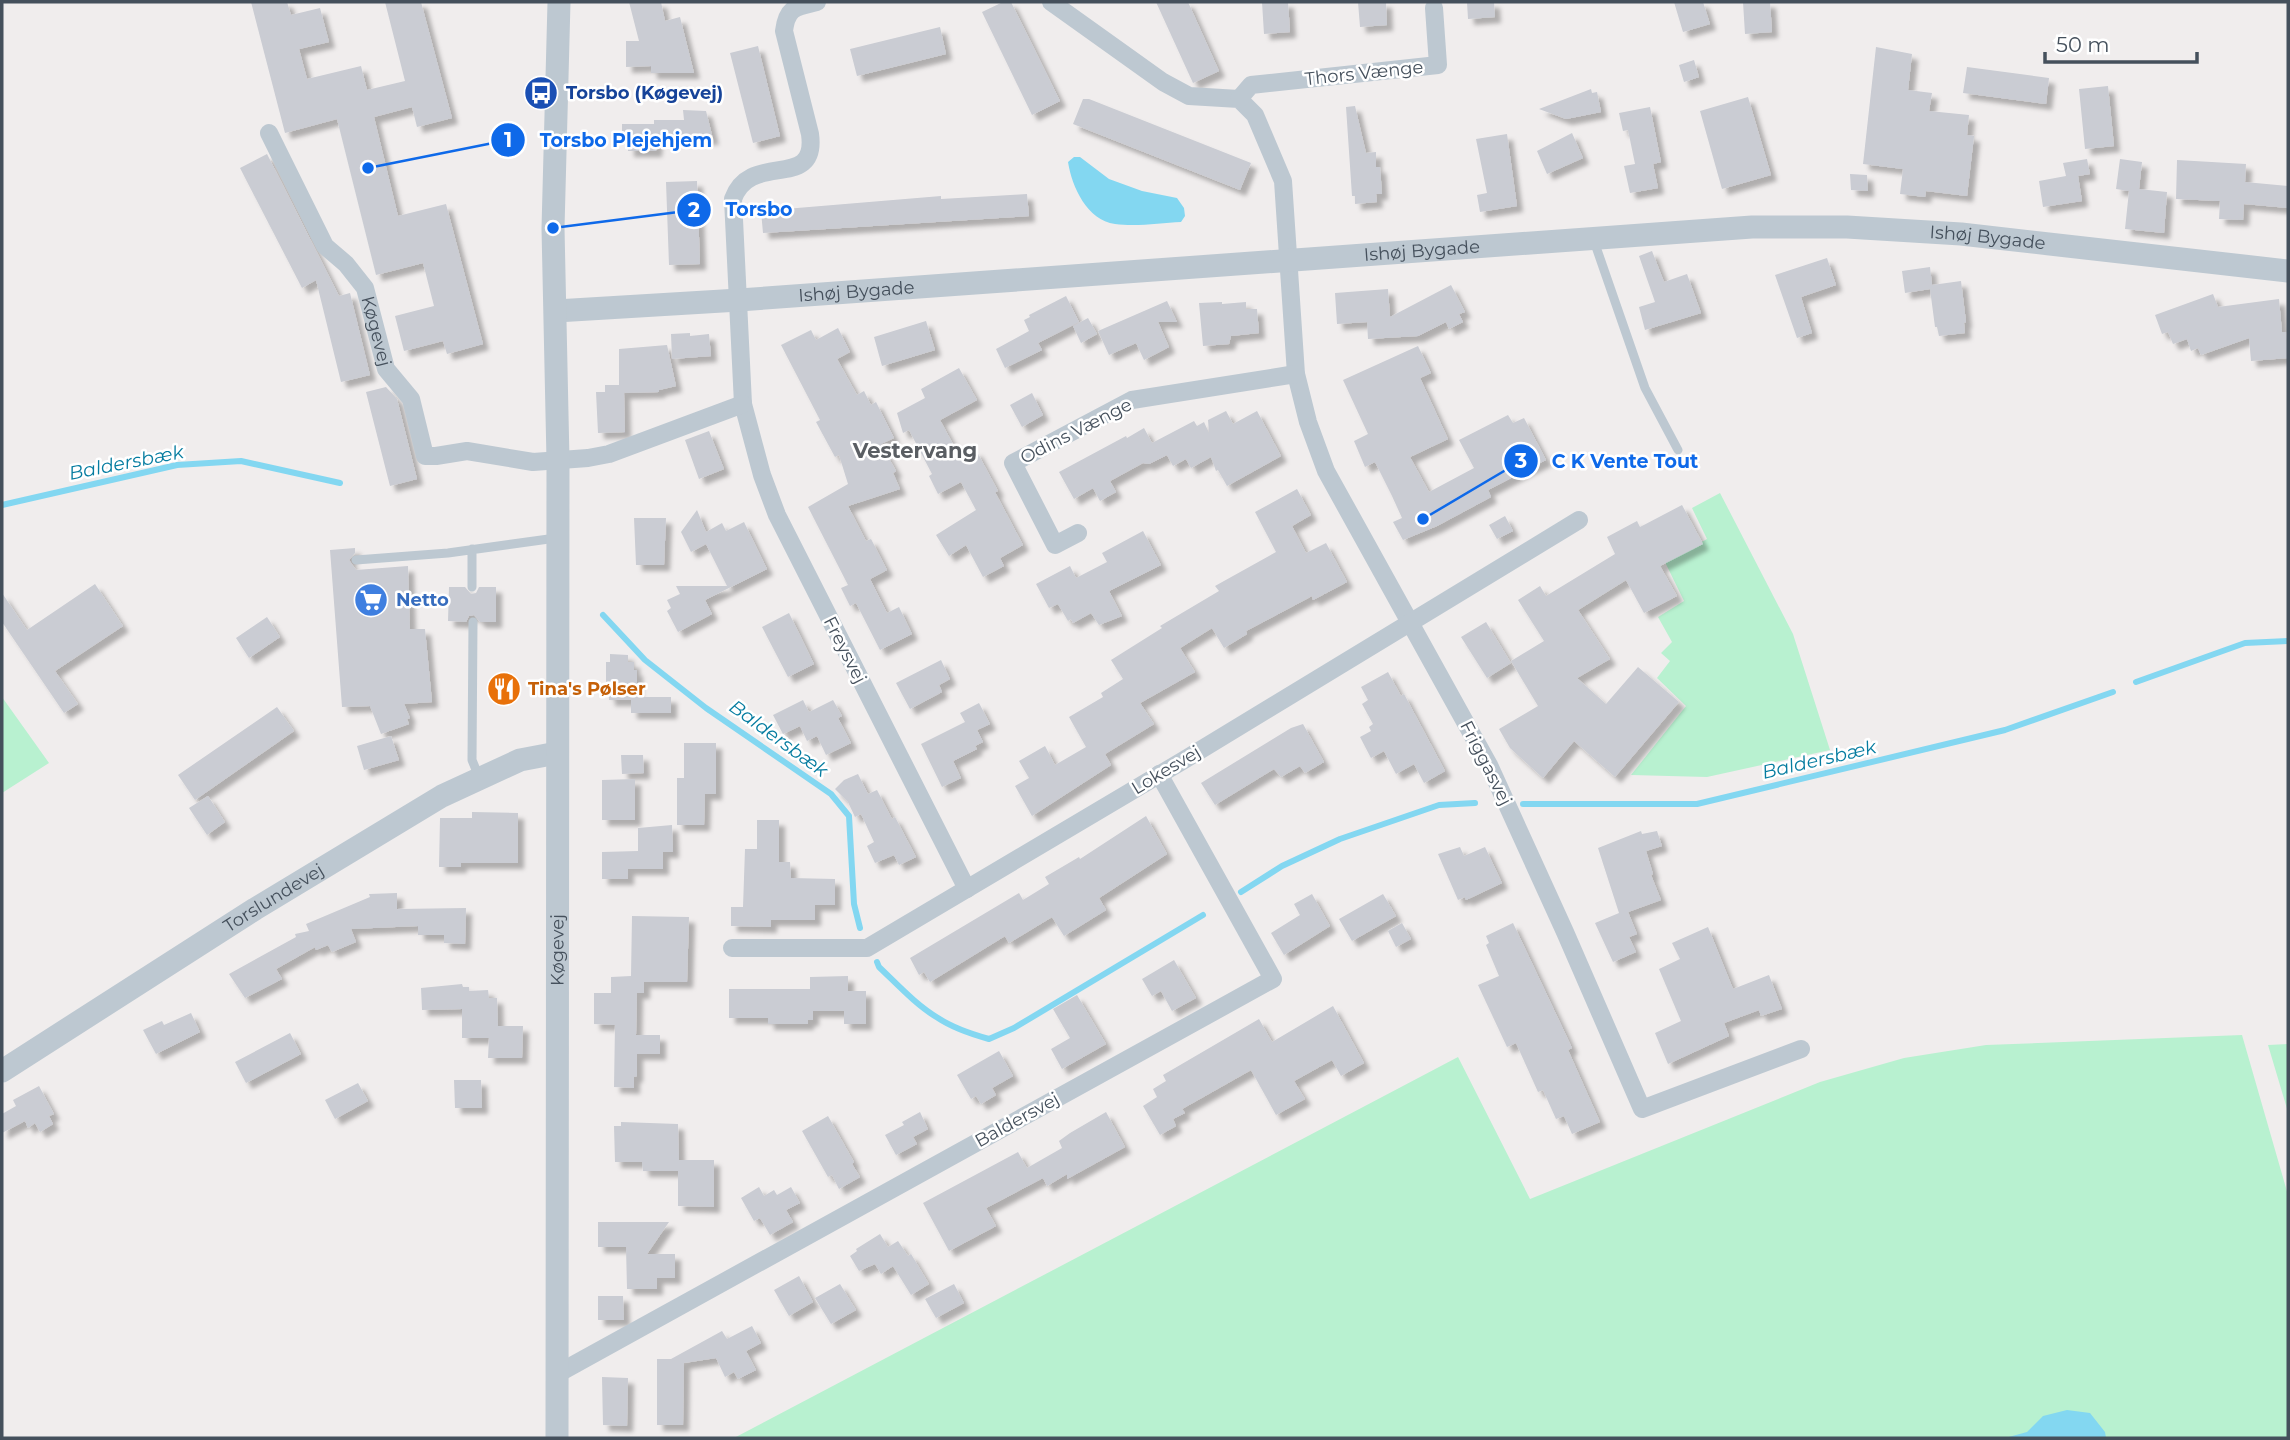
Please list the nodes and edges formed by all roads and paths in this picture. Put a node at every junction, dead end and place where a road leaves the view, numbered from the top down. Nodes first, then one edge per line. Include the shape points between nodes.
1 (559, 2) edge
2 (817, 2) edge
3 (1051, 2) edge
4 (1434, 8) dead end
5 (1239, 99) junction
6 (269, 133) dead end
7 (1593, 238) junction
8 (1287, 260) junction
9 (2288, 271) edge
10 (739, 300) junction
11 (556, 311) junction
12 (1296, 374) junction
13 (743, 404) junction
14 (1678, 450) dead end
15 (558, 460) junction
16 (1580, 520) dead end
17 (1078, 533) dead end
18 (558, 538) junction
19 (472, 550) junction
20 (356, 560) dead end
21 (472, 587) dead end
22 (473, 622) dead end
23 (1411, 622) junction
24 (557, 753) junction
25 (1159, 774) junction
26 (479, 777) junction
27 (967, 889) junction
28 (732, 948) dead end
29 (1801, 1049) dead end
30 (2, 1071) edge
31 (557, 1374) junction
32 (557, 1438) edge

1 - 11 street, Køgevej via 553,228
2 - 10 street via 794,8 786,17 785,31 810,134 809,158 751,178 736,189
3 - 5 street via 1189,96
4 - 5 street, Thors Vænge via 1438,65 1251,85
5 - 8 street via 1255,115 1283,181
6 - 15 street, Køgevej via 325,246 365,288 386,369 411,399 425,456 467,451 533,462
7 - 8 street, Ishøj Bygade
7 - 9 street, Ishøj Bygade via 1752,227 1847,227 1961,234
7 - 14 lane via 1645,388
8 - 10 street, Ishøj Bygade
8 - 12 street, Friggasvej
10 - 11 street, Ishøj Bygade
10 - 13 street, Freysvej
11 - 15 street, Køgevej
12 - 17 street, Odins Vænge via 1132,400 1013,463 1055,545
12 - 23 street, Friggasvej via 1326,471
13 - 15 street via 609,454
13 - 27 street, Freysvej via 777,515
15 - 18 street, Køgevej
16 - 23 street, Lokesvej
18 - 19 lane
18 - 24 street, Køgevej
19 - 20 lane
19 - 21 lane
22 - 26 lane via 472,760
23 - 25 street, Lokesvej
23 - 29 street, Friggasvej via 1489,765 1642,1109
24 - 26 street, Torslundevej via 520,760
24 - 31 street, Køgevej
25 - 27 street, Lokesvej
25 - 31 street, Baldersvej via 1273,979
26 - 30 street, Torslundevej via 372,836
27 - 28 street, Lokesvej via 867,948
31 - 32 street, Køgevej

